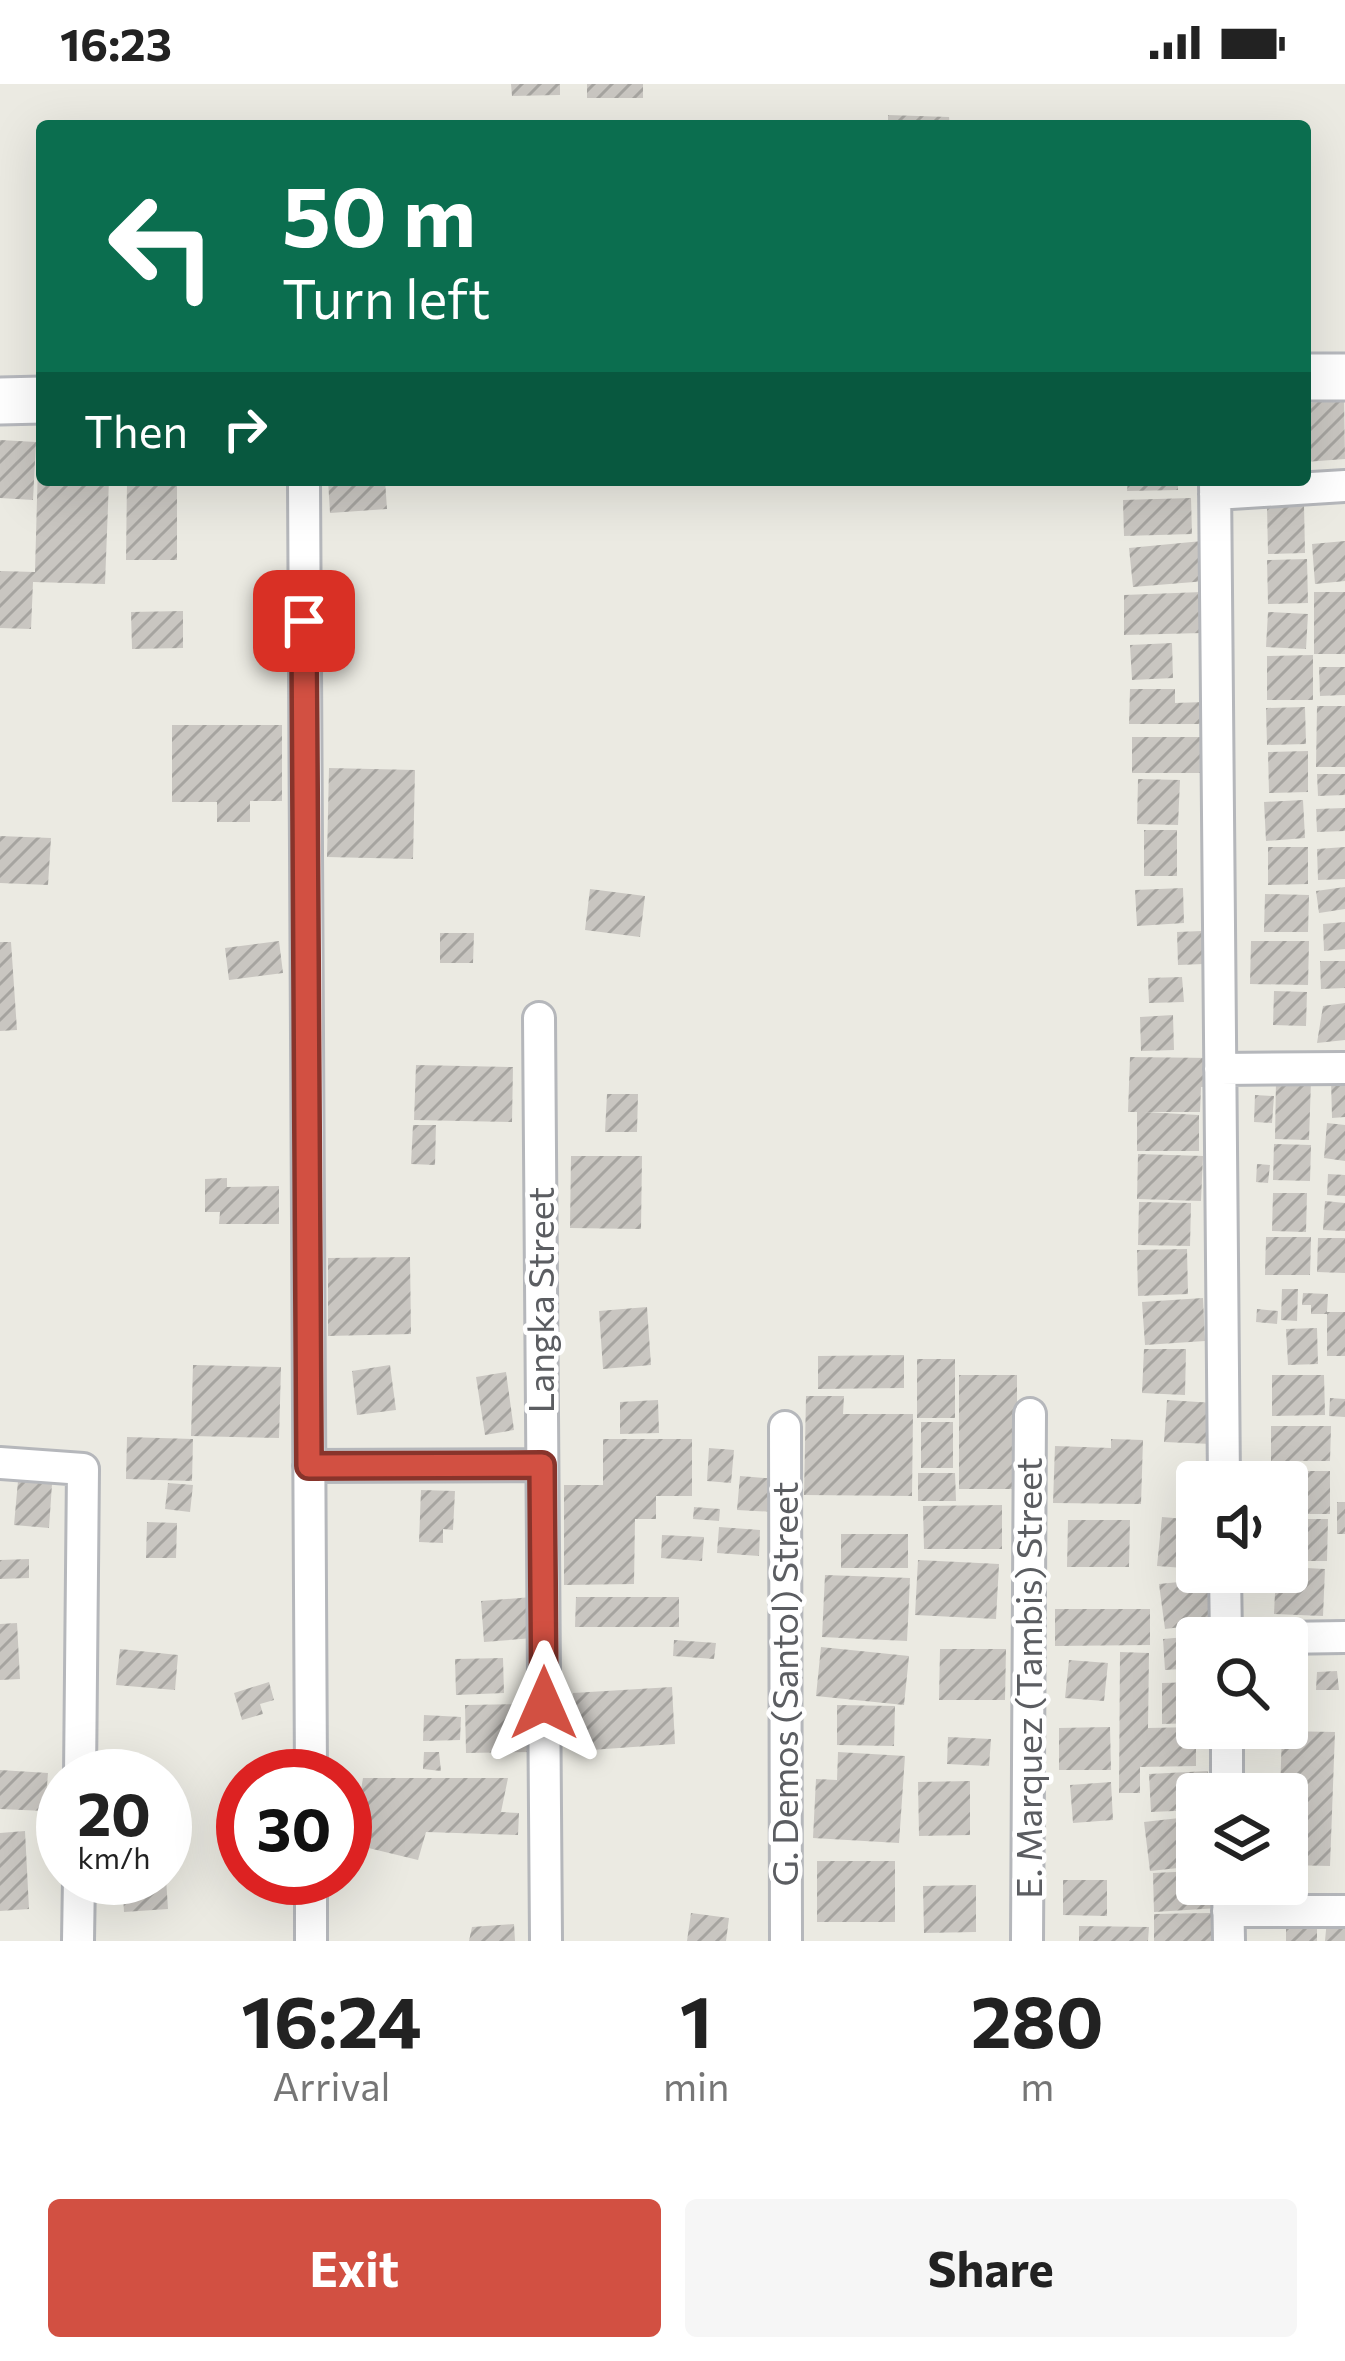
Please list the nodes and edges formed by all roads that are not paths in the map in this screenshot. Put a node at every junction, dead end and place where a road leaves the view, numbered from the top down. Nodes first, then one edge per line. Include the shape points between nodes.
1 (1311, 377) edge
2 (1345, 377) edge
3 (36, 400) edge
4 (0, 401) edge
5 (304, 486) edge
6 (1345, 486) edge
7 (1215, 487) edge
8 (538, 1018) dead end
9 (1345, 1068) edge
10 (1220, 1069) junction
11 (1030, 1414) dead end
12 (785, 1427) dead end
13 (1224, 1461) edge
14 (0, 1463) edge
15 (542, 1465) junction
16 (309, 1466) junction
17 (1345, 1636) edge
18 (1308, 1637) edge
19 (80, 1749) edge
20 (310, 1749) edge
21 (79, 1905) edge
22 (311, 1905) edge
23 (1345, 1911) edge
24 (1228, 1912) edge
25 (78, 1941) edge
26 (311, 1941) edge
27 (546, 1941) edge
28 (786, 1941) edge
29 (1027, 1941) edge

1 - 2 street
3 - 4 street
5 - 16 street
6 - 7 street
7 - 10 street
8 - 15 street, Langka Street
9 - 10 street
10 - 13 street
11 - 29 street, E. Marquez (Tambis) Street
12 - 28 street, G. Demos (Santol) Street
14 - 19 street via 82,1469
15 - 16 street
15 - 27 street, Langka Street
16 - 20 street
17 - 18 street
21 - 25 street
22 - 26 street
23 - 24 street

